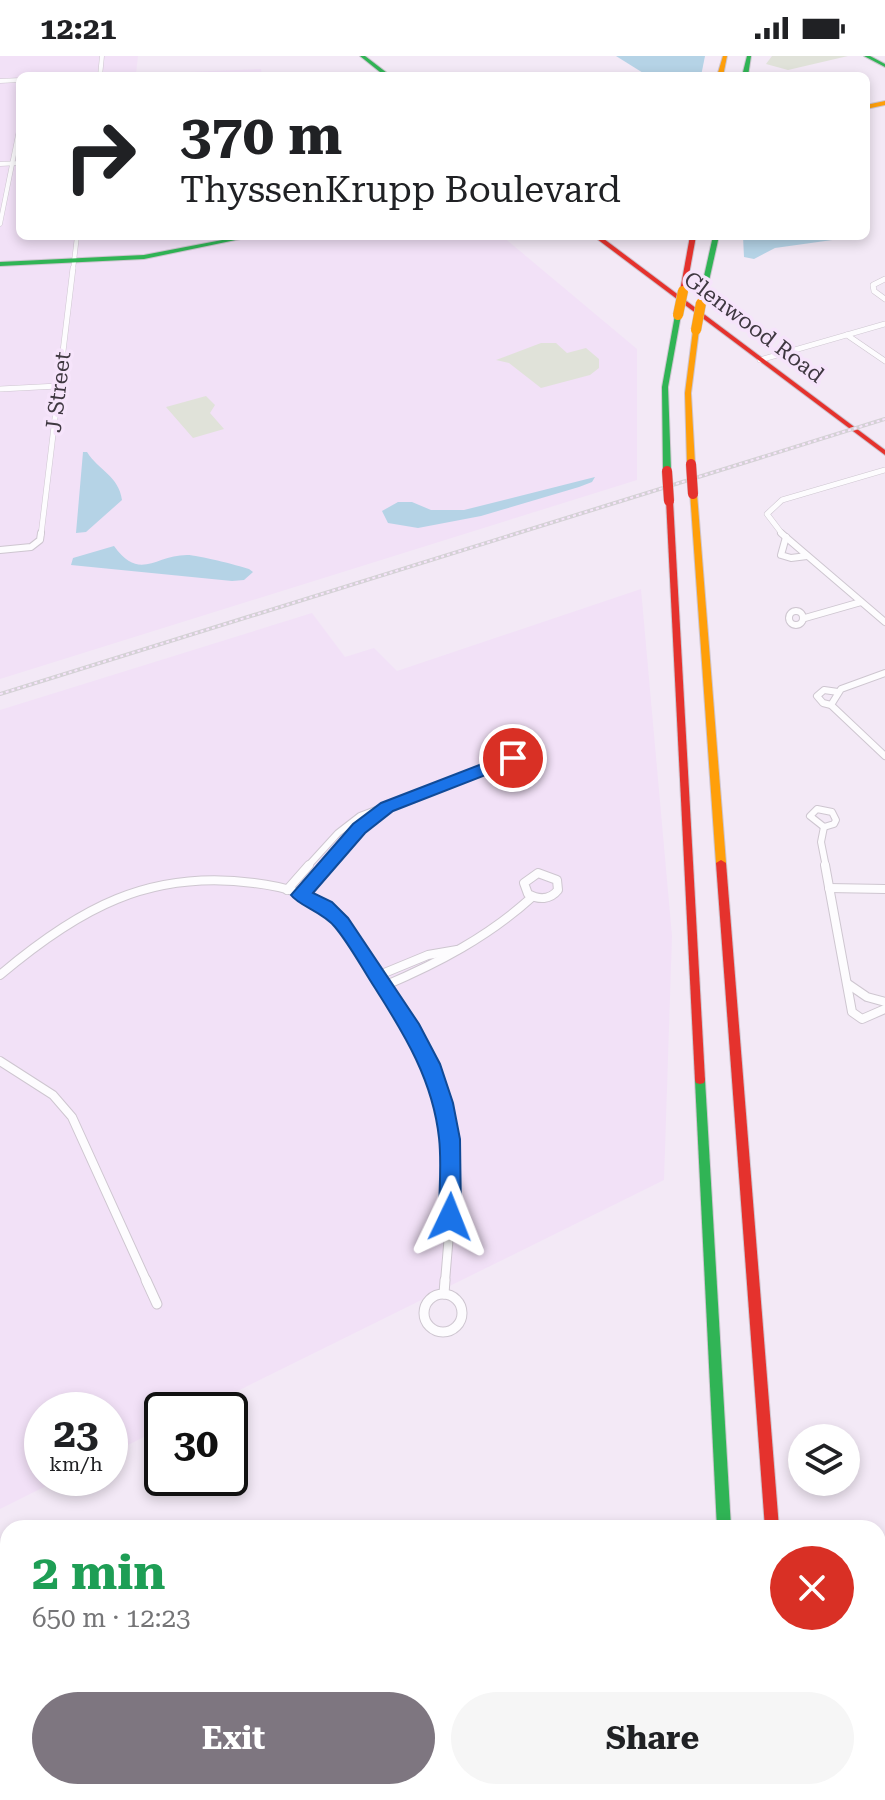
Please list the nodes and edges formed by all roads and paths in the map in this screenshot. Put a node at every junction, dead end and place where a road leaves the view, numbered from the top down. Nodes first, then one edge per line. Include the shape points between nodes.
1 (362, 56) edge
2 (866, 56) edge
3 (885, 66) edge
4 (383, 72) edge
5 (16, 144) edge
6 (0, 164) edge
7 (12, 164) junction
8 (16, 164) edge
9 (0, 224) edge
10 (77, 240) edge
11 (232, 240) edge
12 (601, 240) edge
13 (686, 240) edge
14 (692, 240) edge
15 (715, 240) edge
16 (74, 261) junction
17 (0, 264) edge
18 (885, 279) edge
19 (684, 284) junction
20 (885, 299) edge
21 (885, 324) edge
22 (847, 335) junction
23 (760, 360) junction
24 (885, 361) edge
25 (58, 386) junction
26 (0, 389) edge
27 (885, 453) edge
28 (885, 470) edge
29 (786, 537) junction
30 (0, 550) edge
31 (807, 556) junction
32 (861, 602) junction
33 (805, 618) dead end
34 (885, 622) edge
35 (885, 673) edge
36 (838, 692) junction
37 (831, 705) junction
38 (885, 756) edge
39 (513, 758) dead end
40 (396, 802) junction
41 (824, 827) dead end
42 (829, 888) junction
43 (885, 889) edge
44 (294, 893) junction
45 (532, 897) junction
46 (457, 950) junction
47 (0, 975) edge
48 (377, 976) junction
49 (847, 984) junction
50 (384, 986) junction
51 (885, 1002) edge
52 (885, 1009) edge
53 (0, 1061) edge
54 (444, 1294) junction
55 (157, 1304) dead end
56 (724, 1520) edge
57 (771, 1520) edge

1 - 4 main road
2 - 3 main road
5 - 7 street
6 - 7 street
7 - 8 street
7 - 9 street
10 - 16 street, J Street
11 - 16 main road via 154,256
12 - 23 main road, Glenwood Road
13 - 19 main road
14 - 19 main road
15 - 57 main road, bridge via 688,393 691,464
16 - 17 main road
16 - 25 street, J Street
18 - 20 street via 873,285
19 - 56 main road, bridge via 665,387 667,471
21 - 22 street
22 - 23 street
22 - 24 street
23 - 27 main road, Glenwood Road
25 - 26 street
25 - 30 street, J Street via 41,532 34,546
28 - 29 street via 776,503 767,518
29 - 31 street
29 - 31 street via 781,555
31 - 32 street
32 - 33 street
32 - 34 street
35 - 36 street
36 - 37 street
36 - 37 street via 818,692 819,700
37 - 38 street
39 - 40 street
40 - 44 street via 359,829
40 - 44 street via 349,824
41 - 42 street via 821,842
42 - 43 street
42 - 49 street
44 - 47 street via 216,880 138,889 79,914
44 - 48 street via 334,913
45 - 45 street via 555,894 557,880 546,874 528,877 524,888
45 - 46 street via 507,920
46 - 48 street via 428,955
46 - 50 street via 438,964
48 - 50 street
49 - 51 street
49 - 52 street via 858,1019
50 - 54 street via 430,1064 447,1121 452,1177
53 - 55 street via 53,1095 72,1117
54 - 54 street via 430,1298 423,1313 428,1326 443,1331 462,1317 459,1301

